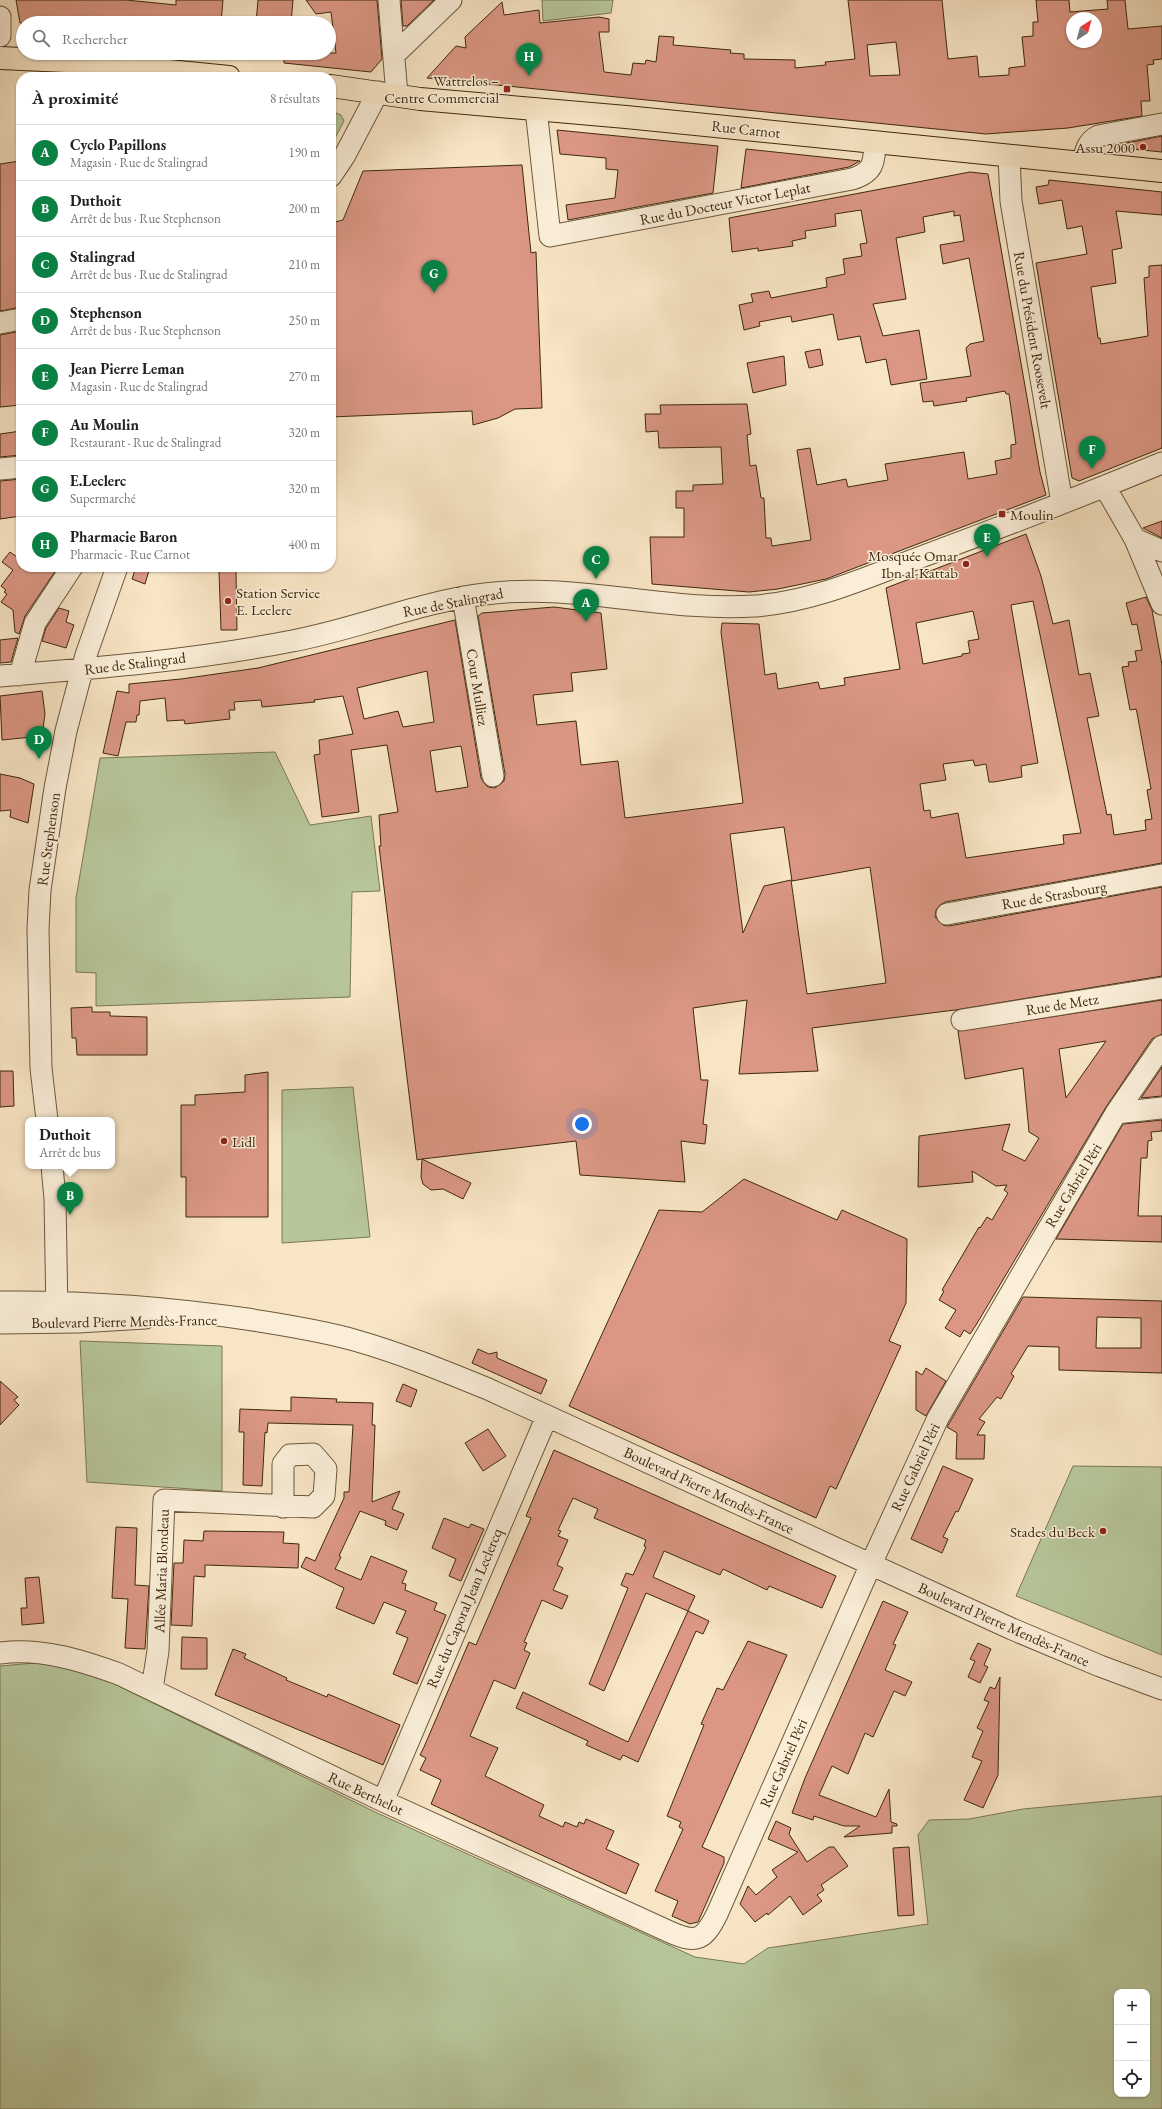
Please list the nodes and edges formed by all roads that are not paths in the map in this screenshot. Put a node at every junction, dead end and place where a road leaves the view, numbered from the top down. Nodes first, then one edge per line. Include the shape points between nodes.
1 (389, 0) edge
2 (451, 0) edge
3 (0, 17) edge
4 (0, 36) edge
5 (0, 45) edge
6 (16, 50) edge
7 (394, 55) junction
8 (0, 58) edge
9 (16, 59) edge
10 (44, 60) edge
11 (61, 60) edge
12 (66, 61) junction
13 (178, 72) edge
14 (336, 87) edge
15 (388, 93) junction
16 (536, 109) junction
17 (1162, 124) edge
18 (874, 142) junction
19 (1009, 156) junction
20 (1083, 163) junction
21 (336, 168) edge
22 (1162, 171) edge
23 (16, 320) edge
24 (0, 323) edge
25 (1162, 463) edge
26 (16, 467) edge
27 (0, 469) edge
28 (1105, 486) junction
29 (1062, 503) junction
30 (1135, 539) junction
31 (1162, 551) edge
32 (1157, 571) edge
33 (69, 572) edge
34 (115, 572) edge
35 (463, 597) junction
36 (1162, 604) edge
37 (82, 669) junction
38 (10, 675) edge
39 (493, 776) dead end
40 (1162, 875) edge
41 (947, 914) dead end
42 (1162, 988) edge
43 (962, 1020) dead end
44 (1162, 1046) edge
45 (1162, 1108) edge
46 (1116, 1113) junction
47 (47, 1117) edge
48 (52, 1169) edge
49 (56, 1301) junction
50 (0, 1302) edge
51 (247, 1319) junction
52 (0, 1323) edge
53 (57, 1323) junction
54 (547, 1416) junction
55 (283, 1507) dead end
56 (871, 1564) junction
57 (0, 1653) edge
58 (1162, 1689) edge
59 (152, 1690) junction
60 (383, 1801) junction
61 (717, 1914) joint

1 - 7 street
2 - 7 street
3 - 4 street
5 - 6 main road
7 - 15 street
8 - 9 main road
10 - 12 main road
11 - 12 main road
12 - 13 main road
14 - 15 main road, Rue Carnot
15 - 16 main road, Rue Carnot via 420,99
15 - 21 street
16 - 18 main road, Rue Carnot
16 - 18 street, Rue du Docteur Victor Leplat via 550,236 863,176 873,162
17 - 20 street via 1098,136 1091,140 1087,147
18 - 19 main road, Rue Carnot
19 - 20 main road, Rue Carnot
19 - 29 street, Rue du Président Roosevelt via 1011,201
20 - 22 main road, Rue Carnot
23 - 24 street
25 - 28 street, Rue de Stalingrad
26 - 27 street
28 - 29 street, Rue de Stalingrad
28 - 30 street
29 - 35 street, Rue de Stalingrad via 863,579 808,598 767,605 716,598 536,590
30 - 31 street
30 - 32 street
32 - 36 street
33 - 38 street via 36,623
34 - 37 street, Rue Stephenson
35 - 37 street, Rue de Stalingrad via 290,642
35 - 39 street, Cour Mulliez
37 - 38 street, Rue de Stalingrad
37 - 47 street, Rue Stephenson via 62,748 39,906 42,1073
40 - 41 street, Rue de Strasbourg
42 - 43 street, Rue de Metz
44 - 46 street, Rue Gabriel Péri
45 - 46 street
46 - 56 street, Rue Gabriel Péri via 938,1418
48 - 49 street
49 - 50 street, Boulevard Pierre Mendès-France
49 - 51 street, Boulevard Pierre Mendès-France via 182,1310
49 - 53 street
51 - 53 street, Boulevard Pierre Mendès-France via 168,1318
51 - 54 street, Boulevard Pierre Mendès-France via 315,1331 377,1347 440,1369
52 - 53 street, Boulevard Pierre Mendès-France
54 - 56 street, Boulevard Pierre Mendès-France
54 - 60 street, Rue du Caporal Jean Leclercq
55 - 59 street, Allée Maria Blondeau via 164,1500 158,1651
56 - 58 street, Boulevard Pierre Mendès-France via 1058,1649
56 - 61 street, Rue Gabriel Péri
57 - 59 street, Rue Berthelot via 40,1652 67,1657 119,1674
59 - 60 street, Rue Berthelot
60 - 61 street, Rue Berthelot via 686,1939 693,1940 706,1933

